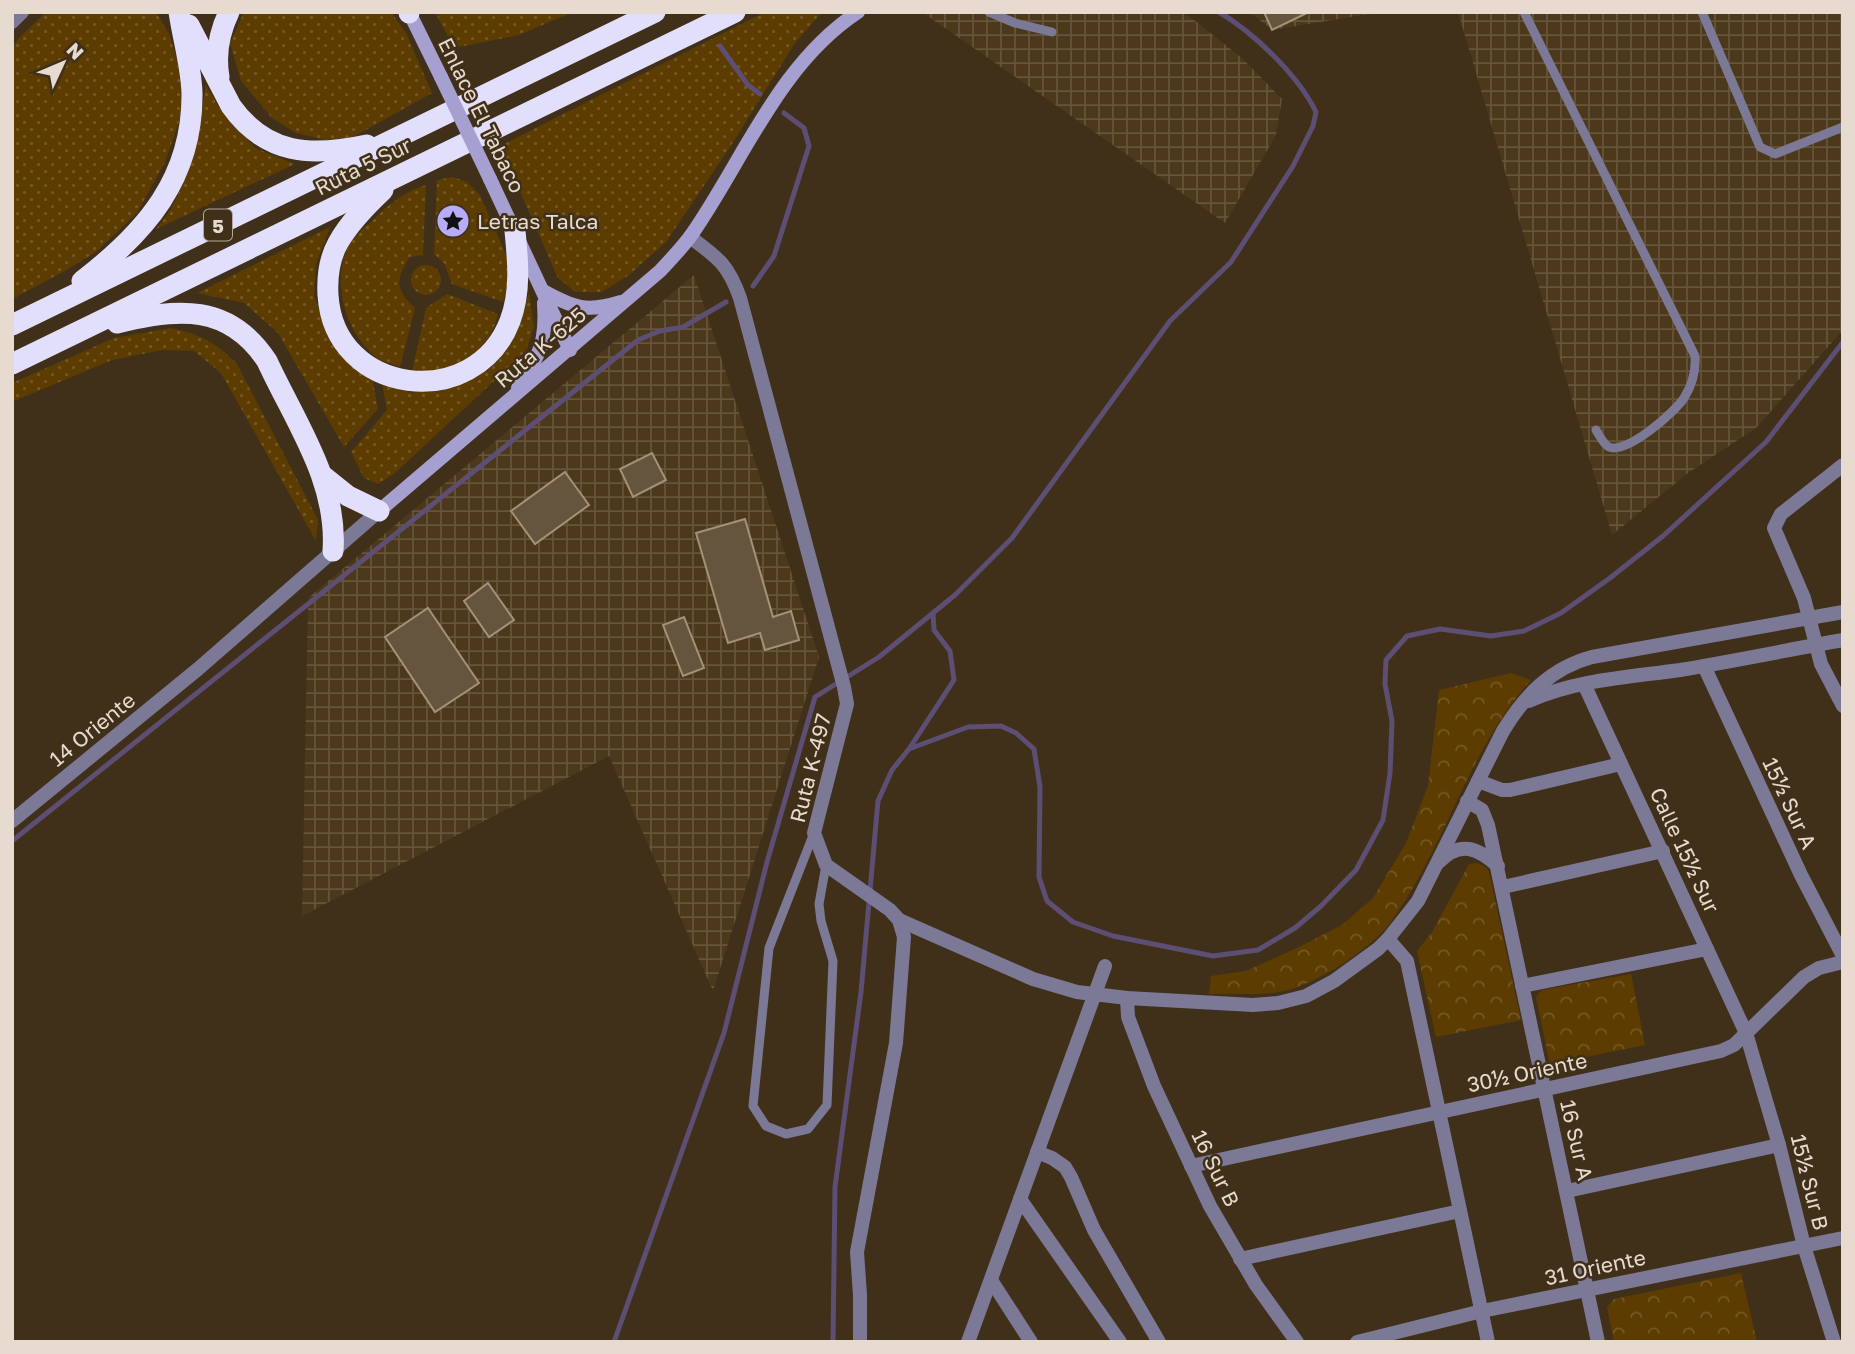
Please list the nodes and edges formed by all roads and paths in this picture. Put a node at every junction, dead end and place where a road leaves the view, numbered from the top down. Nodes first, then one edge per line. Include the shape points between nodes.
1 (22, 12) edge
2 (181, 12) edge
3 (229, 12) edge
4 (655, 12) edge
5 (735, 12) edge
6 (858, 12) edge
7 (989, 12) edge
8 (1524, 12) edge
9 (1702, 12) edge
10 (409, 13) edge
11 (12, 22) edge
12 (1052, 32) dead end
13 (222, 89) junction
14 (1843, 127) edge
15 (402, 135) junction
16 (402, 174) junction
17 (515, 231) junction
18 (690, 237) junction
19 (543, 291) junction
20 (626, 301) junction
21 (34, 314) junction
22 (12, 325) edge
23 (75, 334) junction
24 (570, 350) junction
25 (12, 364) edge
26 (511, 400) junction
27 (1596, 430) dead end
28 (1843, 465) edge
29 (323, 476) junction
30 (379, 511) junction
31 (332, 551) junction
32 (1843, 612) edge
33 (1808, 619) junction
34 (1843, 640) edge
35 (1815, 646) junction
36 (1704, 666) junction
37 (198, 669) joint
38 (1584, 684) junction
39 (1519, 705) junction
40 (1843, 706) edge
41 (1622, 764) junction
42 (1478, 780) junction
43 (1467, 802) junction
44 (12, 821) edge
45 (814, 833) junction
46 (1663, 851) junction
47 (1437, 864) junction
48 (1498, 866) junction
49 (831, 869) junction
50 (1503, 887) junction
51 (895, 915) junction
52 (1388, 939) junction
53 (1707, 949) junction
54 (1843, 956) edge
55 (1843, 962) edge
56 (1105, 966) dead end
57 (1522, 986) junction
58 (1096, 994) junction
59 (1127, 998) junction
60 (1746, 1033) junction
61 (1544, 1090) junction
62 (1439, 1112) junction
63 (1779, 1146) junction
64 (1037, 1152) junction
65 (1191, 1166) junction
66 (1567, 1191) junction
67 (1020, 1199) junction
68 (1460, 1210) junction
69 (1843, 1238) edge
70 (1804, 1246) junction
71 (1240, 1259) junction
72 (991, 1280) junction
73 (1587, 1290) junction
74 (1482, 1311) junction
75 (860, 1342) edge
76 (968, 1342) edge
77 (1031, 1342) edge
78 (1120, 1342) edge
79 (1159, 1342) edge
80 (1297, 1342) edge
81 (1357, 1342) edge
82 (1488, 1342) edge
83 (1598, 1342) edge
84 (1834, 1342) edge

1 - 11 street
2 - 13 highway
2 - 21 highway via 192,108 175,177 133,238
3 - 13 highway via 217,52
4 - 15 highway, Ruta 5 Sur / 5
5 - 16 highway, Ruta 5 Sur / 5
6 - 18 main road, Ruta K-625 via 816,48 787,82
7 - 12 lane
8 - 27 lane via 1695,356 1696,370 1685,397 1658,424 1618,449 1605,444
9 - 14 lane via 1760,147 1775,154
10 - 17 main road, Enlace El Tabaco, bridge
13 - 15 highway via 249,128 285,148 328,151
15 - 21 highway, Ruta 5 Sur / 5
16 - 17 highway via 343,233 328,273 328,302 336,329 349,350 381,373 408,381 438,380 468,369 490,354 509,323 517,297
16 - 23 highway, Ruta 5 Sur / 5
17 - 19 main road, Enlace El Tabaco
18 - 20 main road, Ruta K-625
18 - 45 street, Ruta K-497 via 721,260 740,298 844,687 847,704
19 - 20 main road via 585,309
19 - 24 main road, Enlace El Tabaco
19 - 26 main road via 543,343
20 - 24 main road, Ruta K-625
21 - 22 highway, Ruta 5 Sur / 5
23 - 25 highway, Ruta 5 Sur / 5
23 - 29 highway via 169,312 203,314 232,326 250,338 267,361
24 - 26 main road, Ruta K-625
26 - 30 main road, Ruta K-625
28 - 33 street via 1781,514 1775,524
29 - 30 highway via 348,496
29 - 31 highway via 332,512
30 - 31 street, Ruta K-625
31 - 37 street, Ruta K-625
32 - 33 street
33 - 35 street
33 - 39 street via 1572,662
34 - 35 street
35 - 36 street
35 - 40 street
36 - 38 street
36 - 54 street, 15½ Sur A
37 - 44 street, 14 Oriente
38 - 39 street
38 - 41 street, Calle 15½ Sur
39 - 42 street
41 - 42 street via 1510,790
41 - 46 street, Calle 15½ Sur
42 - 43 street
43 - 47 street
43 - 48 street, 16 Sur A via 1485,814
45 - 49 street, Ruta K-497
45 - 49 lane via 769,948 753,1106 766,1126 786,1134 808,1129 827,1105 833,961 819,904
46 - 50 street
46 - 53 street, Calle 15½ Sur
47 - 48 street via 1463,848 1478,850
47 - 52 street via 1418,901
48 - 50 street, 16 Sur A
49 - 51 street
50 - 57 street, 16 Sur A
51 - 58 street via 1033,979
51 - 75 street via 904,937 896,1043 857,1252
52 - 59 street via 1334,981 1306,996 1278,1003
52 - 62 street via 1407,961
53 - 57 street
53 - 60 street, Calle 15½ Sur
55 - 60 street, 30½ Oriente via 1804,977
56 - 58 street
57 - 61 street, 16 Sur A
58 - 59 street
58 - 64 street
59 - 65 street, 16 Sur B via 1128,1017 1154,1086
60 - 61 street, 30½ Oriente via 1721,1051
60 - 63 street, 15½ Sur B
61 - 62 street, 30½ Oriente
61 - 66 street, 16 Sur A
62 - 65 street, 30½ Oriente
62 - 68 street
63 - 66 street
63 - 70 street, 15½ Sur B
64 - 67 street
64 - 79 street via 1065,1167 1072,1177 1094,1230
65 - 71 street, 16 Sur B
66 - 73 street, 16 Sur A
67 - 72 street
67 - 78 street
68 - 71 street
68 - 74 street
69 - 70 street, 31 Oriente
70 - 73 street, 31 Oriente
70 - 84 street, 15½ Sur B
71 - 80 street, 16 Sur B
72 - 76 street
72 - 77 street
73 - 74 street, 31 Oriente
73 - 83 street, 16 Sur A
74 - 81 street, 31 Oriente
74 - 82 street

